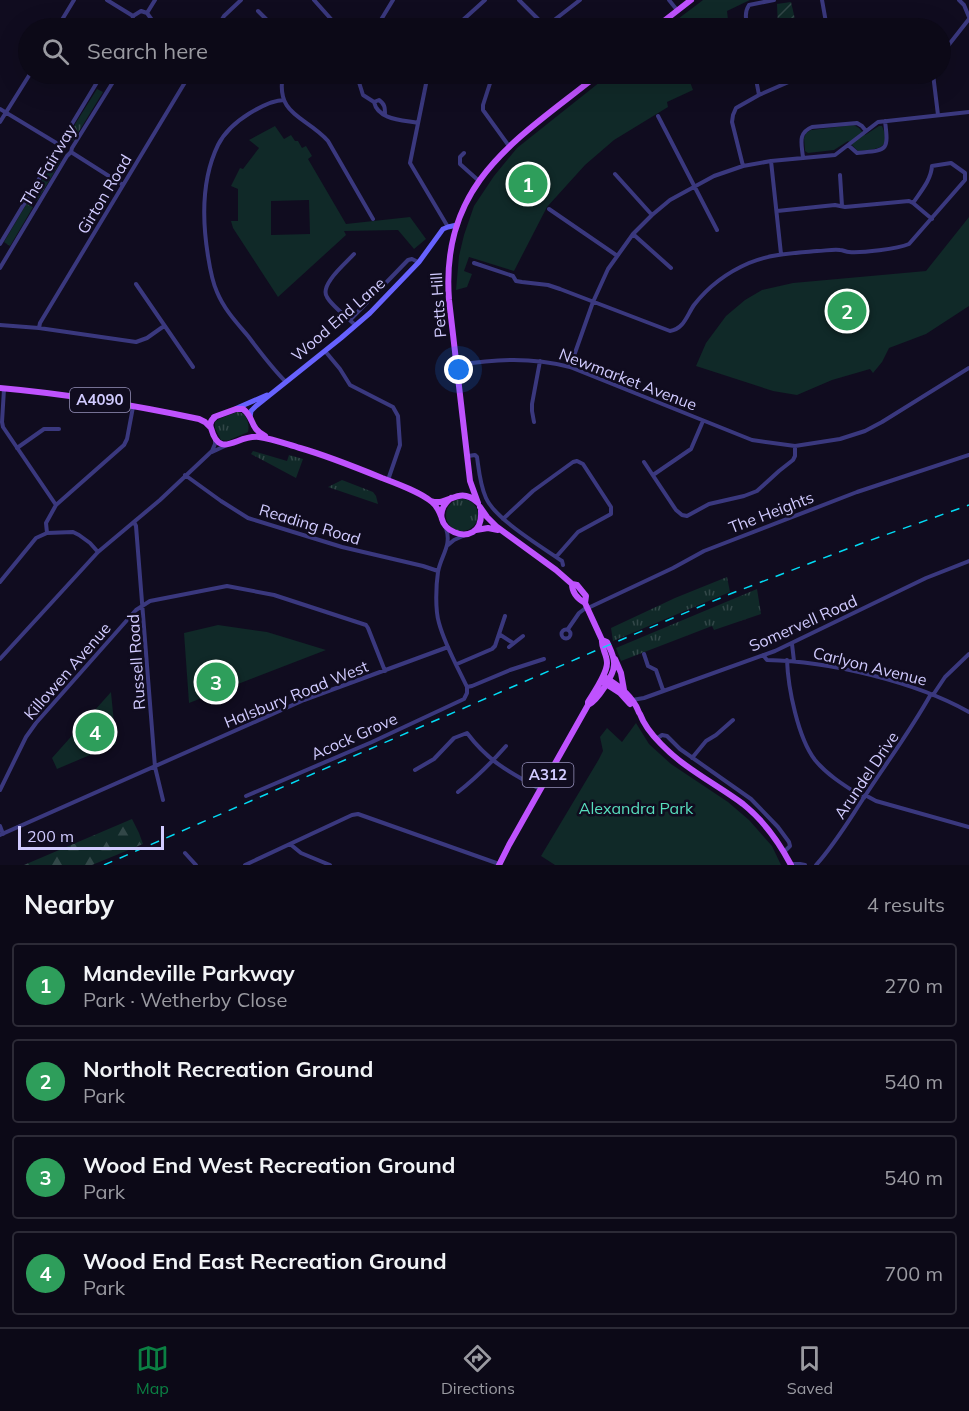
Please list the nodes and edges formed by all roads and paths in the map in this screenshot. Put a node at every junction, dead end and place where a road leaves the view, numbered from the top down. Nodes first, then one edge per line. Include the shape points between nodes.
1 (75, 0) edge
2 (107, 0) edge
3 (155, 0) edge
4 (241, 0) edge
5 (314, 0) edge
6 (393, 0) edge
7 (484, 0) edge
8 (519, 0) edge
9 (580, 0) edge
10 (669, 0) edge
11 (691, 0) edge
12 (774, 0) edge
13 (822, 0) edge
14 (959, 0) edge
15 (258, 11) dead end
16 (677, 11) junction
17 (147, 13) junction
18 (133, 16) joint
19 (63, 18) edge
20 (151, 18) edge
21 (223, 18) edge
22 (265, 18) edge
23 (330, 18) edge
24 (382, 18) edge
25 (465, 18) edge
26 (536, 18) edge
27 (558, 18) edge
28 (668, 18) edge
29 (746, 18) edge
30 (825, 18) edge
31 (969, 18) edge
32 (951, 42) edge
33 (24, 84) edge
34 (96, 84) edge
35 (112, 84) edge
36 (184, 84) edge
37 (282, 84) edge
38 (360, 84) edge
39 (426, 84) edge
40 (490, 84) edge
41 (585, 84) edge
42 (757, 84) edge
43 (784, 84) edge
44 (934, 84) edge
45 (759, 95) junction
46 (284, 100) junction
47 (374, 102) junction
48 (0, 110) edge
49 (969, 112) edge
50 (5, 113) junction
51 (385, 115) junction
52 (938, 115) junction
53 (658, 116) dead end
54 (885, 121) junction
55 (0, 122) edge
56 (418, 123) junction
57 (866, 131) junction
58 (58, 145) junction
59 (848, 145) junction
60 (509, 146) junction
61 (72, 150) junction
62 (464, 153) dead end
63 (67, 156) junction
64 (804, 158) junction
65 (771, 161) junction
66 (744, 166) junction
67 (615, 174) dead end
68 (840, 175) dead end
69 (479, 181) junction
70 (123, 185) junction
71 (694, 186) junction
72 (913, 203) junction
73 (841, 206) junction
74 (549, 209) dead end
75 (777, 212) junction
76 (652, 215) junction
77 (373, 219) dead end
78 (932, 219) junction
79 (457, 225) junction
80 (448, 227) junction
81 (717, 230) dead end
82 (633, 234) junction
83 (0, 244) edge
84 (354, 254) dead end
85 (782, 254) junction
86 (616, 255) junction
87 (419, 262) junction
88 (474, 263) dead end
89 (0, 268) edge
90 (671, 268) dead end
91 (136, 284) dead end
92 (593, 302) junction
93 (350, 320) junction
94 (0, 325) edge
95 (355, 325) junction
96 (164, 326) junction
97 (39, 328) junction
98 (325, 351) junction
99 (540, 361) junction
100 (457, 365) junction
101 (193, 367) dead end
102 (570, 367) junction
103 (969, 368) edge
104 (286, 382) junction
105 (2, 388) edge
106 (271, 393) junction
107 (133, 405) junction
108 (236, 409) junction
109 (215, 417) junction
110 (250, 418) junction
111 (199, 419) junction
112 (704, 421) junction
113 (534, 422) dead end
114 (253, 426) junction
115 (58, 429) dead end
116 (211, 429) junction
117 (248, 437) junction
118 (215, 439) junction
119 (275, 440) junction
120 (228, 445) junction
121 (795, 446) junction
122 (17, 448) junction
123 (209, 453) junction
124 (969, 455) edge
125 (468, 456) junction
126 (644, 462) dead end
127 (185, 475) junction
128 (653, 475) junction
129 (388, 480) junction
130 (470, 481) junction
131 (454, 496) junction
132 (429, 500) junction
133 (56, 505) junction
134 (479, 505) junction
135 (503, 519) junction
136 (134, 522) junction
137 (444, 524) junction
138 (470, 532) junction
139 (47, 533) junction
140 (507, 534) junction
141 (446, 548) junction
142 (98, 552) junction
143 (556, 557) junction
144 (969, 561) edge
145 (563, 565) dead end
146 (438, 571) junction
147 (0, 582) edge
148 (143, 605) junction
149 (587, 606) junction
150 (505, 616) dead end
151 (568, 629) dead end
152 (499, 634) junction
153 (523, 636) dead end
154 (602, 640) junction
155 (513, 643) junction
156 (792, 644) junction
157 (448, 647) junction
158 (508, 647) dead end
159 (644, 654) dead end
160 (969, 654) edge
161 (613, 656) junction
162 (763, 656) junction
163 (0, 659) edge
164 (544, 659) dead end
165 (788, 660) junction
166 (794, 661) junction
167 (457, 664) junction
168 (385, 671) junction
169 (605, 680) junction
170 (467, 687) junction
171 (663, 690) junction
172 (622, 692) junction
173 (932, 695) junction
174 (598, 697) junction
175 (588, 705) junction
176 (634, 705) junction
177 (969, 712) edge
178 (733, 720) dead end
179 (656, 739) junction
180 (506, 746) dead end
181 (692, 758) junction
182 (493, 761) junction
183 (154, 767) junction
184 (415, 770) dead end
185 (0, 790) edge
186 (540, 790) junction
187 (458, 792) dead end
188 (246, 796) dead end
189 (865, 797) junction
190 (163, 800) dead end
191 (0, 825) edge
192 (969, 827) edge
193 (2, 834) edge
194 (290, 844) junction
195 (784, 852) junction
196 (185, 853) dead end
197 (196, 865) edge
198 (245, 865) edge
199 (330, 865) edge
200 (499, 865) edge
201 (791, 865) edge
202 (805, 865) edge
203 (816, 865) edge

1 - 19 street
2 - 18 street
3 - 17 street
4 - 21 street
5 - 23 street
6 - 24 street
7 - 25 street
8 - 26 street
9 - 27 street
10 - 16 street
11 - 16 main road
12 - 29 street via 749,5
13 - 30 street
14 - 31 street
15 - 22 street
16 - 28 main road
17 - 18 street via 141,11
17 - 20 street
31 - 32 street
33 - 50 street
34 - 58 street, The Fairway
35 - 61 street, The Fairway
36 - 70 street, Girton Road
37 - 46 street
38 - 47 street via 363,95
39 - 56 street
40 - 60 street via 483,110
41 - 60 main road, A312
42 - 45 street
43 - 45 street
44 - 52 street
45 - 66 street via 736,108 733,115
46 - 77 street via 295,115 328,141
46 - 104 street via 256,109 229,129 218,144 206,185 204,217 210,268 220,298
47 - 51 street
47 - 51 street via 379,100 386,107
48 - 50 street
49 - 52 street
50 - 55 street
50 - 58 street
51 - 56 street
52 - 54 street
53 - 71 street
54 - 57 street
54 - 59 street via 884,148 857,153
56 - 80 street via 410,163
57 - 59 street
57 - 64 street via 857,123 807,129 802,138
58 - 61 street via 68,142
58 - 63 street via 60,155
58 - 83 street, The Fairway
59 - 64 street via 831,156
60 - 69 main road, A312
61 - 63 street, The Fairway
61 - 70 street
62 - 69 street via 460,164
63 - 89 street, The Fairway
64 - 65 street
65 - 66 street
65 - 75 street
66 - 71 street
67 - 76 street
68 - 73 street
69 - 79 main road, A312
70 - 97 street, Girton Road
71 - 76 street
71 - 81 street
72 - 73 street
72 - 78 street
72 - 78 street via 932,174 932,165 953,164 964,173 965,180
73 - 75 street
74 - 86 street
75 - 85 street
76 - 82 street
78 - 85 street via 902,247
79 - 80 street
79 - 100 main road, Petts Hill / A312 via 448,280
80 - 87 street, Wood End Lane
82 - 86 street
82 - 90 street
84 - 93 street via 327,284 325,292
85 - 92 street via 747,263 718,281 674,330
86 - 92 street
87 - 93 street, Wood End Lane via 409,259
87 - 95 street, Wood End Lane
88 - 92 street via 516,280 549,285
91 - 96 street
92 - 102 street
93 - 95 street
94 - 97 street
95 - 98 street, Wood End Lane
96 - 97 street via 136,342
96 - 101 street
98 - 104 street, Wood End Lane
98 - 129 street via 350,385 396,411 400,445
99 - 100 street, Newmarket Avenue via 512,359
99 - 102 street, Newmarket Avenue
99 - 113 street via 532,404
100 - 125 main road, Petts Hill / A312
102 - 112 street, Newmarket Avenue
103 - 121 street, Newmarket Avenue via 865,431
104 - 106 street, Wood End Lane
105 - 107 main road, A4090
105 - 122 street via 3,428
106 - 108 street, Wood End Lane
106 - 110 street, Wood End Lane via 254,408
107 - 111 main road, A4090
107 - 133 street via 124,445
108 - 109 main road, Wood End Lane
108 - 110 main road via 243,409
109 - 111 main road, A4090
109 - 116 main road
110 - 114 main road
111 - 116 main road, A4090
112 - 121 street, Newmarket Avenue via 752,440
112 - 128 street via 691,448
114 - 117 main road
114 - 119 main road
115 - 122 street via 44,429
116 - 118 main road
117 - 119 main road
117 - 120 main road
118 - 120 main road
118 - 123 street
119 - 129 main road
120 - 123 street
121 - 128 street via 793,459 757,491 709,504 687,516 677,511
122 - 133 street
123 - 127 street
124 - 149 street, The Heights via 857,492 714,547
125 - 130 main road, Petts Hill / A312
125 - 135 street, Petts Hill via 477,456 486,498
126 - 128 street
127 - 136 street
127 - 146 street, Reading Road via 248,518
129 - 132 main road
130 - 131 main road via 467,489
130 - 134 main road, Petts Hill / A312
131 - 132 main road via 439,502
131 - 134 main road via 466,495
131 - 137 main road via 442,511
132 - 137 main road
133 - 139 street via 46,523
134 - 138 main road via 480,522
134 - 140 main road, Petts Hill / A312 via 490,521
135 - 143 street, Petts Hill
135 - 143 street via 533,490 573,462 583,464 612,511 578,532
136 - 142 street
136 - 148 street, Russell Road
137 - 138 main road via 455,533
137 - 141 street
138 - 140 main road, Petts Hill / A312 via 488,528
138 - 141 street
139 - 142 street via 73,532
139 - 147 street via 36,538
140 - 149 main road, Petts Hill / A312 via 577,585 586,596
141 - 146 street
142 - 163 street
143 - 145 street, Petts Hill
144 - 156 street, Somervell Road
146 - 157 street via 438,620
148 - 168 street via 222,586 274,595 366,625
148 - 183 street, Russell Road
148 - 185 street, Killowen Avenue via 36,723
149 - 151 street
149 - 154 main road, Petts Hill / A312
150 - 152 street
152 - 155 street
152 - 167 street via 492,649
153 - 155 street
154 - 161 main road, A312
154 - 169 main road, A312 via 607,663
155 - 158 street
156 - 162 street, Somervell Road
156 - 166 street
157 - 167 street
157 - 168 street, Halsbury Road West
159 - 171 street via 648,666 656,670
160 - 173 street, Arundel Drive
161 - 169 main road, A312 via 614,667
161 - 172 main road via 621,673
162 - 165 street, Carlyon Avenue via 767,660
162 - 171 street, Somervell Road
164 - 170 street
165 - 166 street, Carlyon Avenue
165 - 189 street via 795,709 810,753 825,770
166 - 173 street, Carlyon Avenue via 867,675
167 - 170 street
168 - 183 street, Halsbury Road West via 304,700
169 - 172 main road
169 - 174 main road, A312
169 - 175 main road, A312
170 - 188 street, Acock Grove via 464,699 458,703
171 - 176 street, Somervell Road
172 - 174 main road
172 - 176 main road
173 - 177 street, Carlyon Avenue
173 - 189 street, Arundel Drive
174 - 175 main road, A312
175 - 186 main road, A312
176 - 179 main road
178 - 181 street
179 - 181 street via 665,735
179 - 195 main road via 684,764 744,805
180 - 182 street
181 - 195 street via 765,812 789,842
182 - 184 street via 467,733 454,738 434,759
182 - 186 street
182 - 187 street
183 - 190 street, Russell Road
183 - 193 street, Halsbury Road West
186 - 200 main road, A312
189 - 192 street
189 - 203 street, Arundel Drive
191 - 193 street
194 - 198 street
194 - 199 street
194 - 200 street via 358,814
195 - 201 main road
196 - 197 street
201 - 202 street

